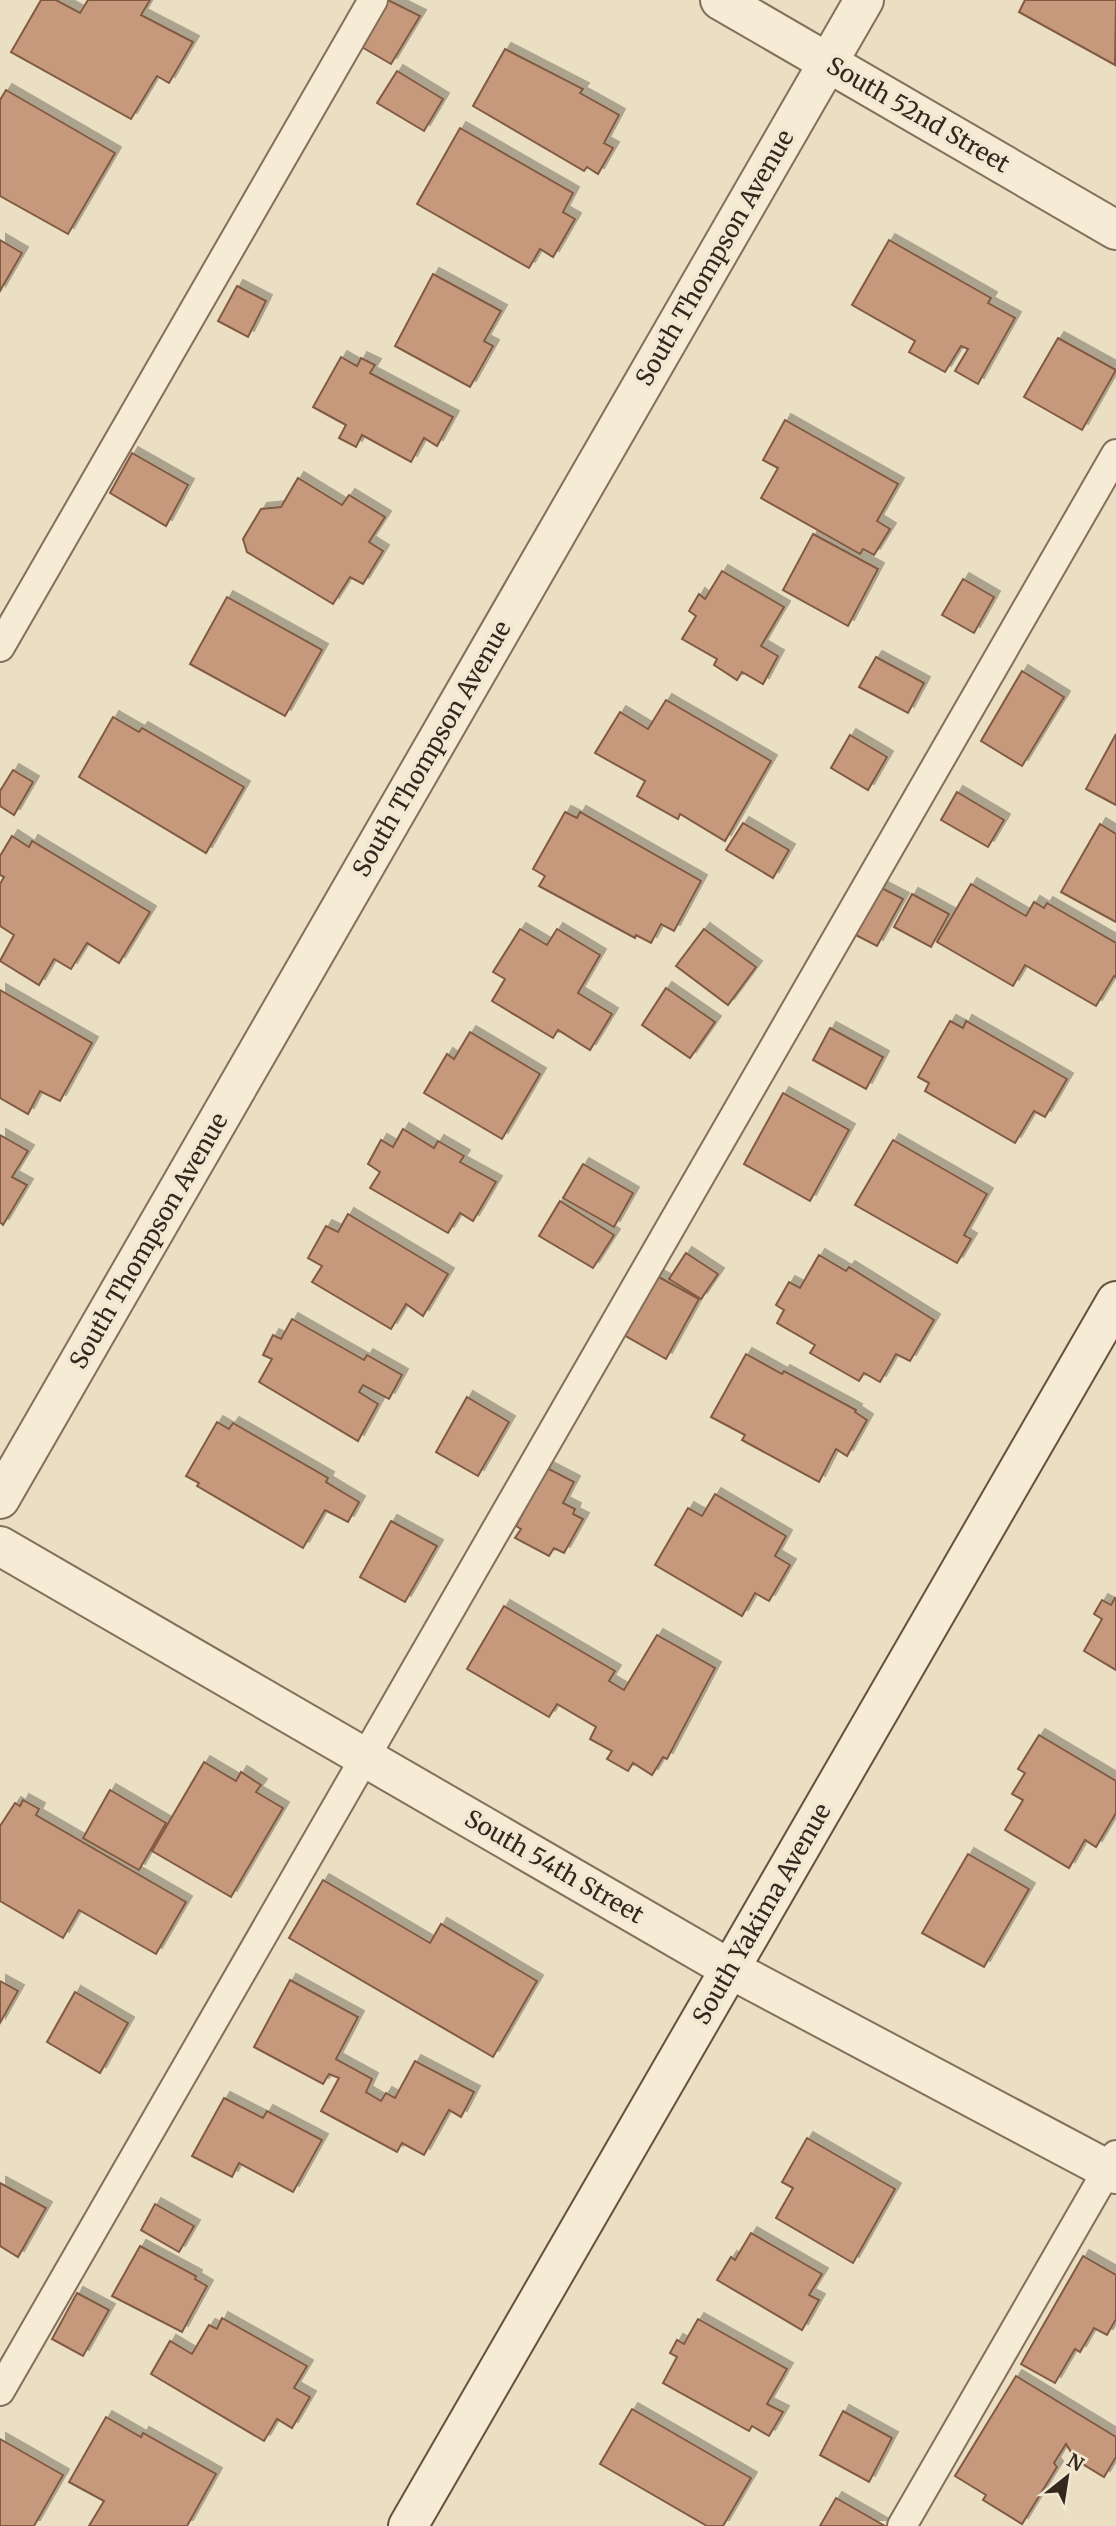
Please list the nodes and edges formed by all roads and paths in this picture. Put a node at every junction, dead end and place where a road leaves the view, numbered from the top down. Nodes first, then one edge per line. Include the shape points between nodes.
1 (373, 0) edge
2 (720, 0) edge
3 (864, 0) edge
4 (828, 62) junction
5 (1116, 230) edge
6 (1116, 454) edge
7 (0, 648) edge
8 (1116, 1301) edge
9 (0, 1499) edge
10 (0, 1546) edge
11 (366, 1759) junction
12 (730, 1969) junction
13 (1113, 2166) edge
14 (0, 2391) edge
15 (408, 2526) edge
16 (902, 2526) edge

1 - 7 lane
2 - 4 street, South 52nd Street
3 - 4 street, South Thompson Avenue
4 - 5 street, South 52nd Street
4 - 9 street, South Thompson Avenue
6 - 11 lane
8 - 12 street, South Yakima Avenue
10 - 11 street, South 54th Street
11 - 12 street, South 54th Street
11 - 14 lane
12 - 13 street, South 54th Street
12 - 15 street, South Yakima Avenue
13 - 16 lane

